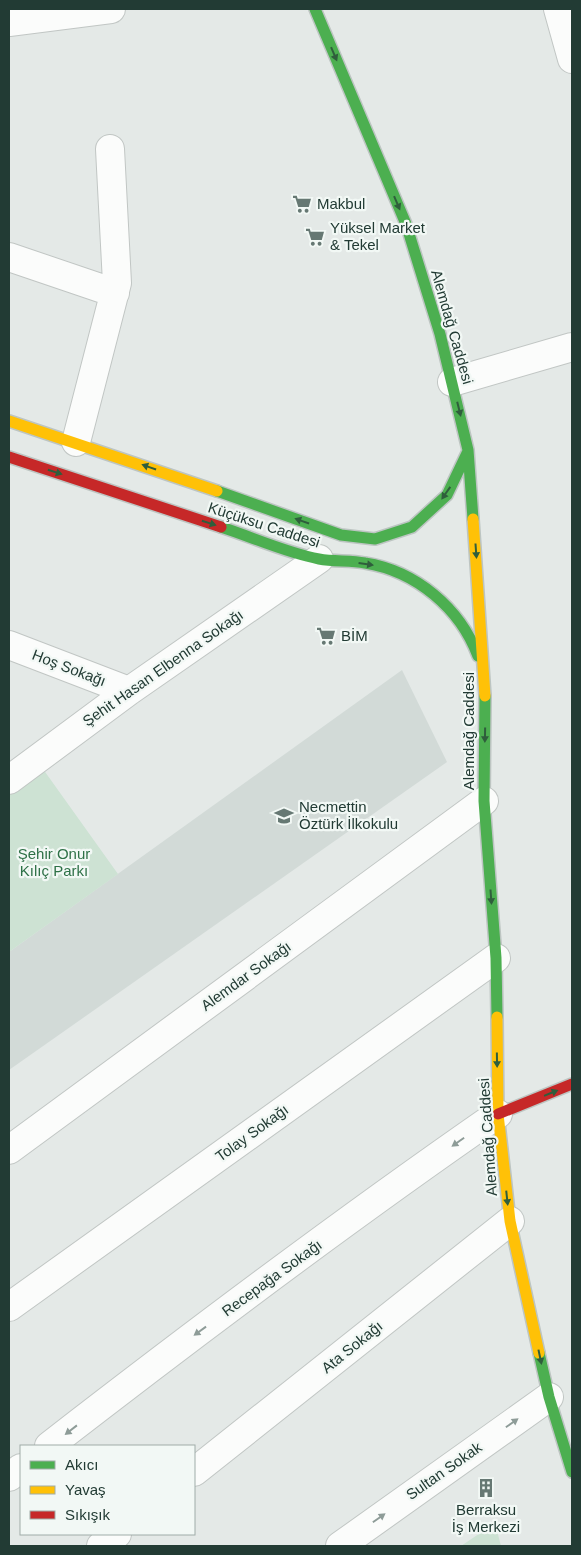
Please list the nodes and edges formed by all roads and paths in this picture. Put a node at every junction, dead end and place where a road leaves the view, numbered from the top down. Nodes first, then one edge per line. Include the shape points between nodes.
1 (111, 9) edge
2 (315, 9) edge
3 (558, 9) edge
4 (9, 22) edge
5 (572, 59) edge
6 (110, 149) dead end
7 (9, 257) edge
8 (115, 293) junction
9 (572, 347) edge
10 (452, 382) junction
11 (9, 421) edge
12 (76, 442) junction
13 (468, 450) junction
14 (9, 457) edge
15 (318, 559) junction
16 (9, 645) edge
17 (486, 686) junction
18 (129, 691) junction
19 (9, 780) edge
20 (484, 802) junction
21 (496, 958) junction
22 (572, 1084) edge
23 (498, 1114) junction
24 (9, 1150) edge
25 (510, 1221) junction
26 (9, 1307) edge
27 (549, 1397) junction
28 (50, 1445) edge
29 (20, 1469) edge
30 (195, 1471) edge
31 (572, 1472) edge
32 (9, 1478) edge
33 (116, 1535) edge
34 (101, 1546) edge
35 (340, 1546) edge

1 - 4 street
2 -> 10 main road, Alemdağ Caddesi via 406,224
3 - 5 street
6 - 8 street via 118,283
7 - 8 street
8 - 12 street
9 - 10 street
10 -> 13 main road, Alemdağ Caddesi
11 - 12 main road, Küçüksu Caddesi
13 -> 12 main road, Küçüksu Caddesi via 446,495 412,527 375,539 341,535
13 -> 17 main road, Alemdağ Caddesi
14 -> 15 main road, Küçüksu Caddesi
15 -> 17 main road, Küçüksu Caddesi via 372,564 416,582 446,604 473,638
15 - 18 street, Şehit Hasan Elbenna Sokağı
16 - 18 street, Hoş Sokağı
17 -> 20 main road, Alemdağ Caddesi
18 - 19 street, Şehit Hasan Elbenna Sokağı
20 -> 21 main road, Alemdağ Caddesi
20 - 24 street, Alemdar Sokağı
21 -> 23 main road, Alemdağ Caddesi
21 - 26 street, Tolay Sokağı
23 -> 22 main road
23 -> 25 main road, Alemdağ Caddesi
23 -> 28 street, Recepağa Sokağı via 184,1342
25 -> 27 main road, Alemdağ Caddesi
25 - 30 street, Ata Sokağı
27 - 31 main road, Alemdağ Caddesi
35 -> 27 street, Sultan Sokak
29 - 32 street
33 - 34 street

